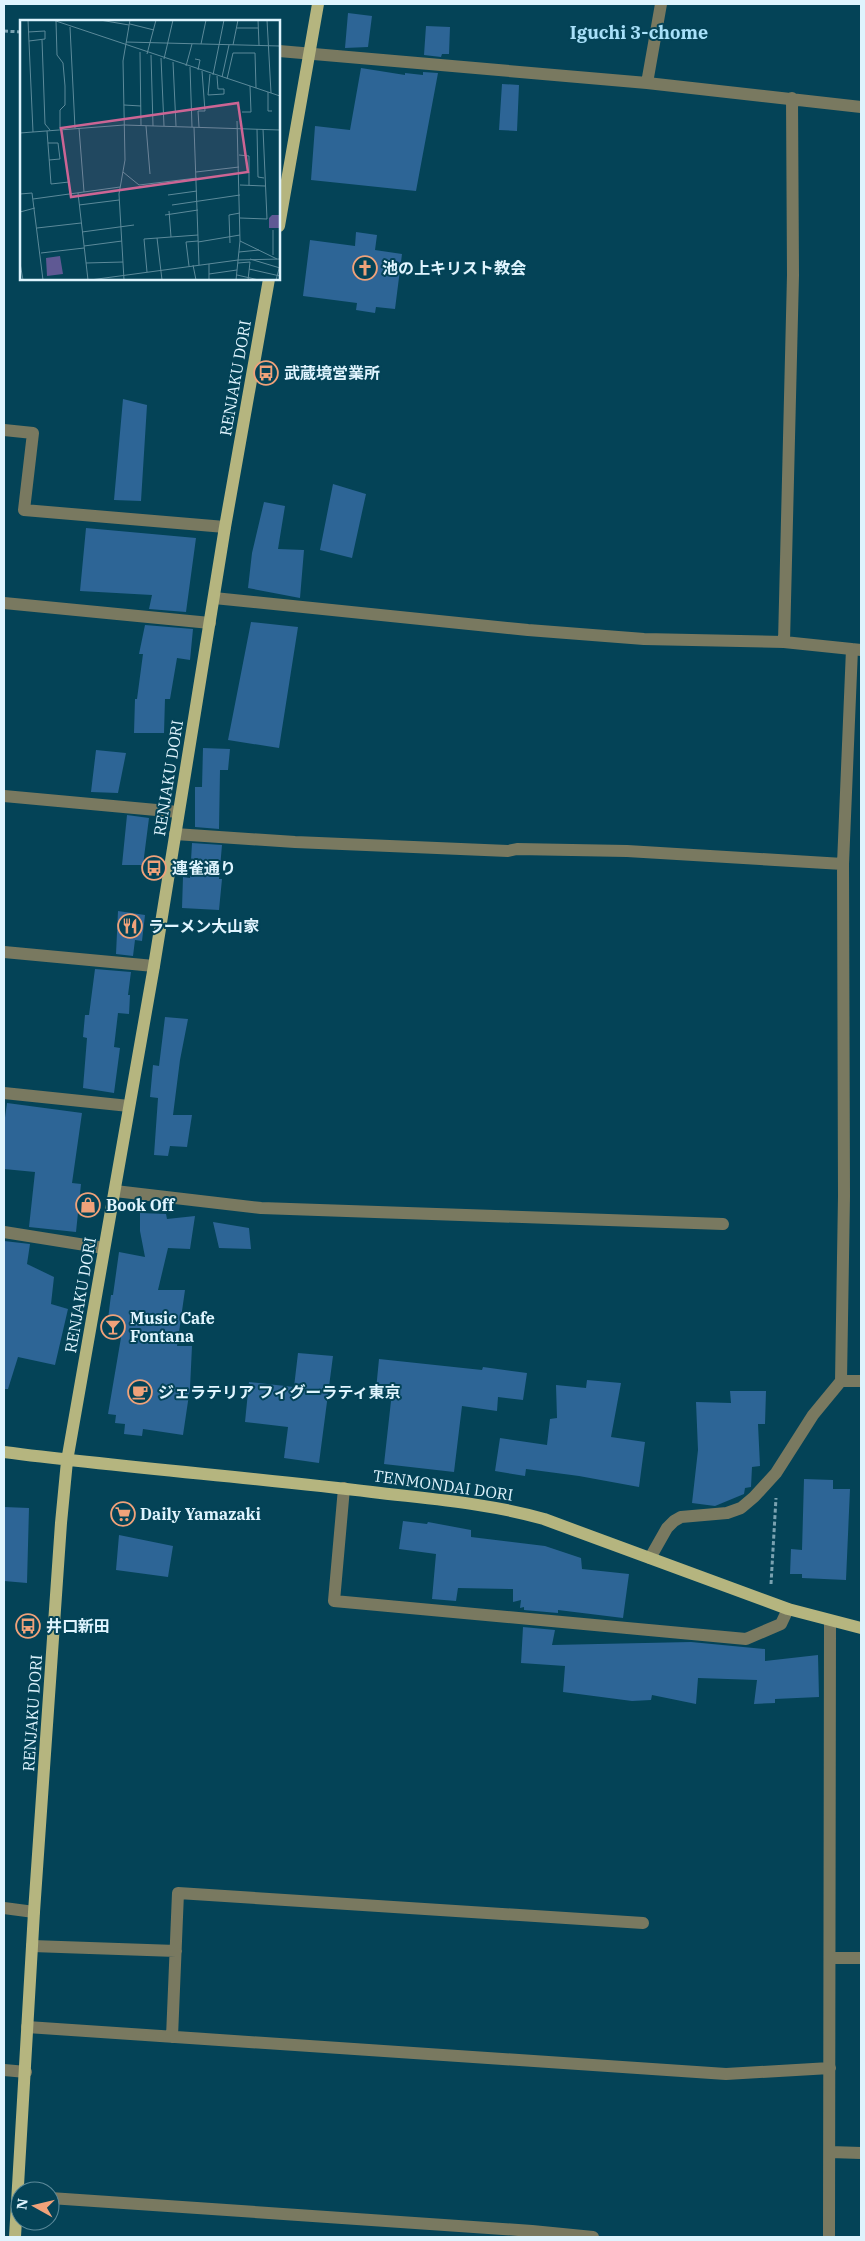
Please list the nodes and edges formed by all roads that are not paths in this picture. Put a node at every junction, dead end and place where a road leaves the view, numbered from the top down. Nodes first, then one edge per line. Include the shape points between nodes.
1 (318, 4) edge
2 (661, 4) edge
3 (280, 51) edge
4 (310, 53) junction
5 (647, 83) junction
6 (792, 98) junction
7 (861, 107) edge
8 (280, 220) edge
9 (269, 280) edge
10 (4, 430) edge
11 (225, 528) junction
12 (214, 598) junction
13 (4, 603) edge
14 (210, 623) junction
15 (784, 642) junction
16 (857, 649) edge
17 (4, 796) edge
18 (178, 812) junction
19 (175, 834) junction
20 (843, 864) junction
21 (4, 952) edge
22 (154, 966) junction
23 (4, 1093) edge
24 (129, 1106) junction
25 (115, 1191) junction
26 (723, 1224) dead end
27 (4, 1232) edge
28 (104, 1248) junction
29 (842, 1381) junction
30 (861, 1381) edge
31 (4, 1452) edge
32 (67, 1461) junction
33 (344, 1488) junction
34 (650, 1558) junction
35 (788, 1609) junction
36 (830, 1621) junction
37 (861, 1628) edge
38 (4, 1908) edge
39 (34, 1912) junction
40 (643, 1924) dead end
41 (32, 1946) junction
42 (176, 1951) junction
43 (830, 1958) junction
44 (861, 1958) edge
45 (27, 2027) junction
46 (172, 2037) junction
47 (830, 2068) junction
48 (4, 2070) edge
49 (26, 2072) junction
50 (830, 2152) junction
51 (861, 2153) edge
52 (20, 2181) edge
53 (60, 2199) edge
54 (593, 2237) edge
55 (829, 2237) edge

1 - 4 main road
2 - 5 street
3 - 4 street
4 - 5 street
4 - 8 main road
5 - 6 street
6 - 7 street
6 - 15 street via 792,285
9 - 11 main road, RENJAKU DORI
10 - 11 street via 33,433 24,510
11 - 12 main road, RENJAKU DORI
12 - 14 main road, RENJAKU DORI
12 - 15 street via 417,620 644,639
13 - 14 street
14 - 18 main road, RENJAKU DORI
15 - 16 street
16 - 20 street
17 - 18 street
18 - 19 main road, RENJAKU DORI
19 - 20 street via 499,851 627,851
19 - 22 main road, RENJAKU DORI
20 - 29 street
21 - 22 street
22 - 24 main road, RENJAKU DORI
23 - 24 street
24 - 25 main road, RENJAKU DORI
25 - 26 street via 261,1208
25 - 28 main road, RENJAKU DORI
27 - 28 street
28 - 32 main road, RENJAKU DORI
29 - 30 street
29 - 34 street via 813,1415 776,1473 754,1497 741,1508 727,1513 681,1517 674,1521 666,1528
31 - 32 main road, TENMONDAI DORI
32 - 33 main road, TENMONDAI DORI
32 - 39 main road, RENJAKU DORI
33 - 34 main road, TENMONDAI DORI via 505,1508
33 - 35 street via 334,1601 746,1639 781,1624
34 - 35 main road, TENMONDAI DORI
35 - 36 main road, TENMONDAI DORI
36 - 37 main road, TENMONDAI DORI
36 - 43 street
38 - 39 street
39 - 41 main road, RENJAKU DORI
40 - 42 street via 178,1893
41 - 42 street
41 - 45 main road, RENJAKU DORI
42 - 46 street
43 - 44 street
43 - 47 street
45 - 46 street
45 - 49 main road, RENJAKU DORI
46 - 47 street via 726,2074
47 - 50 street
48 - 49 street
49 - 52 main road, RENJAKU DORI
50 - 51 street
50 - 55 street
53 - 54 street

